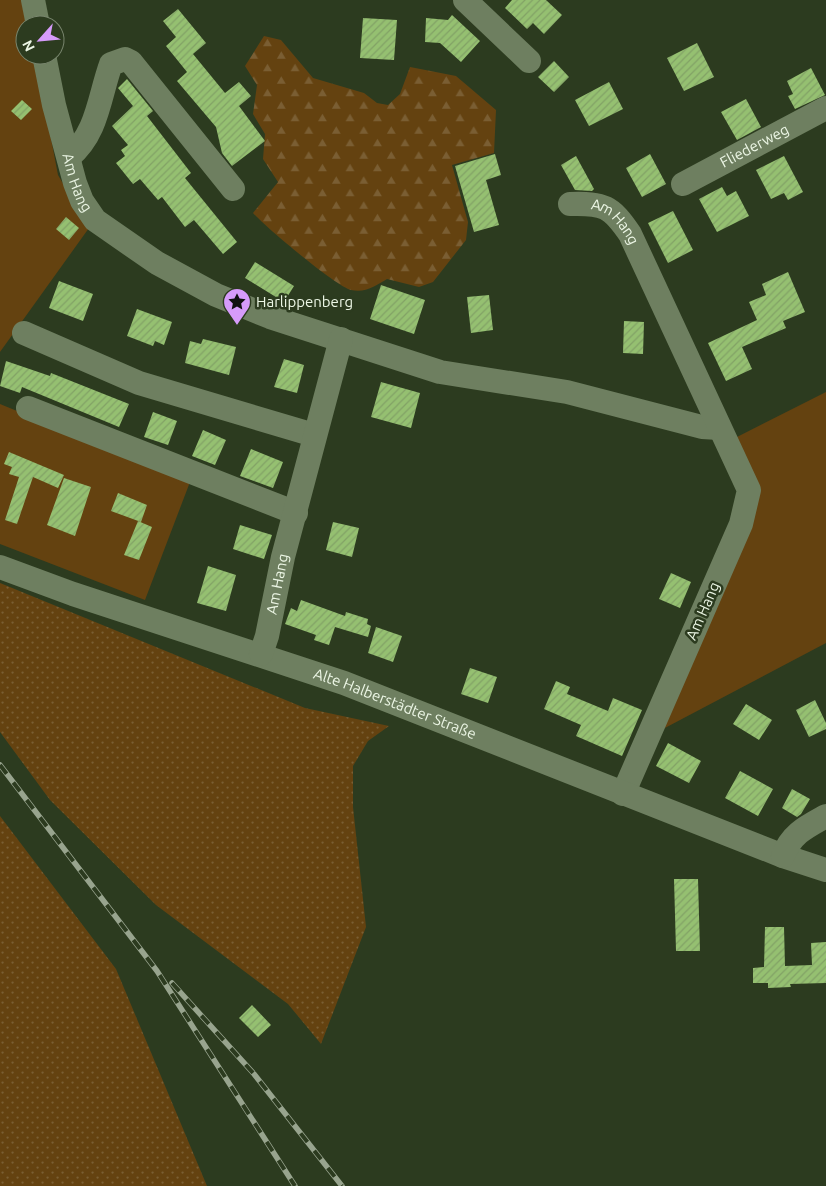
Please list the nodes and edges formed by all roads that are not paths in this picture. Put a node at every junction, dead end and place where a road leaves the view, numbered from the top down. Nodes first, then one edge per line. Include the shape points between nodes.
1 (33, 0) edge
2 (466, 0) edge
3 (36, 15) edge
4 (529, 61) dead end
5 (46, 65) edge
6 (826, 108) edge
7 (69, 157) junction
8 (683, 184) dead end
9 (233, 189) dead end
10 (570, 204) dead end
11 (24, 333) dead end
12 (341, 339) junction
13 (28, 408) dead end
14 (719, 428) junction
15 (314, 435) junction
16 (296, 513) junction
17 (0, 567) edge
18 (261, 654) junction
19 (623, 794) junction
20 (826, 816) edge
21 (783, 856) junction
22 (826, 870) edge

1 - 3 street
2 - 4 street
5 - 7 street
6 - 8 street, Fliederweg
7 - 9 street, Am Hang via 86,140 100,106 111,64 125,59 131,62
7 - 12 street, Am Hang via 82,201 95,220 157,264 216,295 270,318
10 - 14 street, Am Hang via 596,203 608,208 630,234
11 - 15 street via 140,383
12 - 14 street, Am Hang via 440,372 567,392 702,427
12 - 15 street, Am Hang
13 - 16 street
14 - 19 street, Am Hang via 749,490 748,502
15 - 16 street, Am Hang
16 - 18 street, Am Hang
17 - 18 street, Alte Halberstädter Straße via 73,594
18 - 19 street, Alte Halberstädter Straße via 344,683
19 - 21 street, Alte Halberstädter Straße
20 - 21 street via 797,832 788,842
21 - 22 street, Alte Halberstädter Straße

